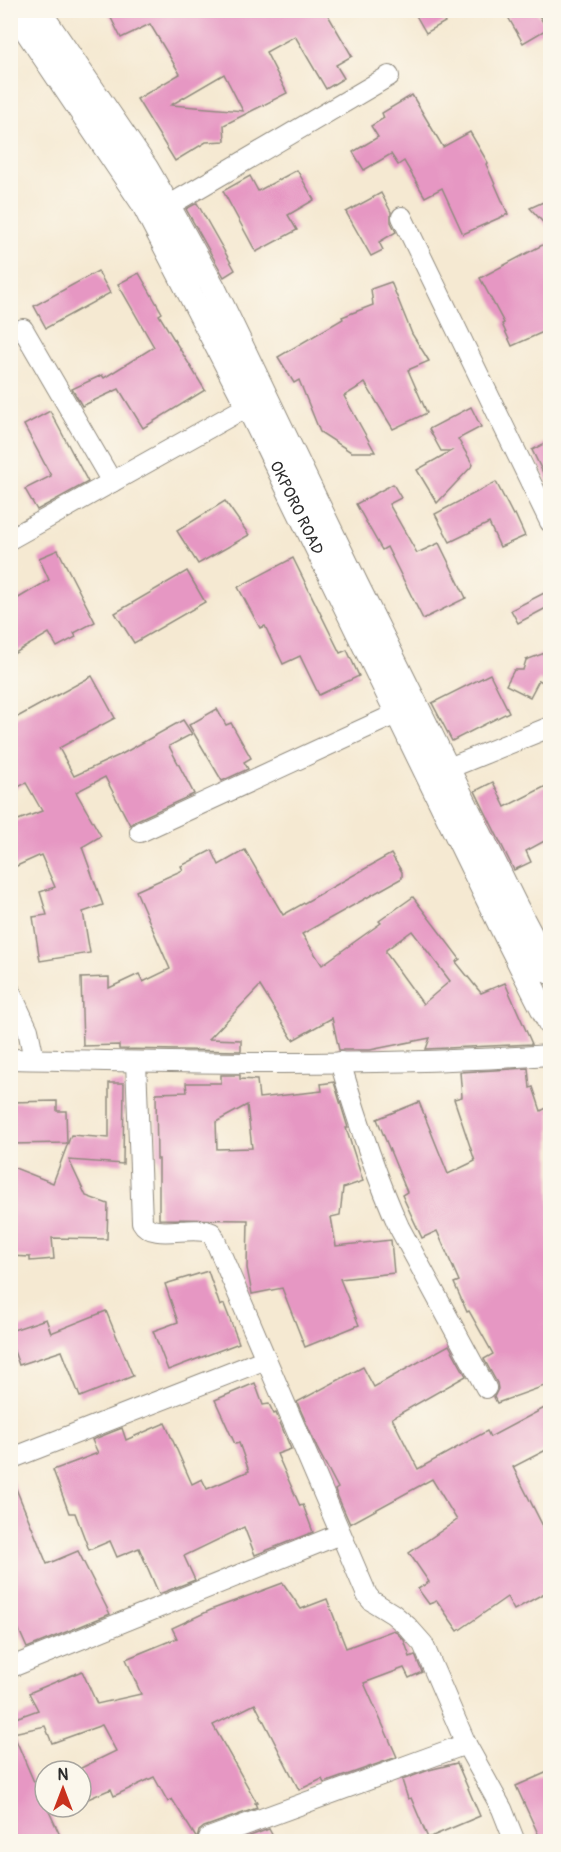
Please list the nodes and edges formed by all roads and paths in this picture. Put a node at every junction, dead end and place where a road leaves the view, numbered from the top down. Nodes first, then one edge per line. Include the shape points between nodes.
1 (13, 10) edge
2 (38, 10) edge
3 (389, 76) dead end
4 (168, 206) junction
5 (402, 217) dead end
6 (23, 329) dead end
7 (248, 406) junction
8 (112, 482) junction
9 (550, 522) edge
10 (10, 539) edge
11 (398, 713) junction
12 (550, 727) edge
13 (448, 768) junction
14 (140, 832) dead end
15 (550, 972) edge
16 (10, 991) edge
17 (550, 1023) edge
18 (550, 1055) edge
19 (10, 1059) edge
20 (34, 1059) junction
21 (136, 1062) junction
22 (340, 1062) junction
23 (266, 1359) junction
24 (486, 1388) dead end
25 (10, 1459) edge
26 (340, 1534) junction
27 (14, 1666) dead end
28 (466, 1744) junction
29 (209, 1838) dead end
30 (515, 1842) edge

1 - 7 main road, OKPORO ROAD via 143,203
2 - 4 main road, OKPORO ROAD
3 - 4 street
4 - 13 main road, OKPORO ROAD via 213,287
5 - 9 street
6 - 8 street
7 - 8 street
7 - 11 main road, OKPORO ROAD
8 - 10 street
11 - 14 street
11 - 17 main road, OKPORO ROAD
12 - 13 street
13 - 15 main road, OKPORO ROAD
16 - 20 street via 28,1030
18 - 22 street via 461,1061
19 - 20 street
20 - 21 street
21 - 22 street
21 - 23 street via 142,1222 154,1232 204,1229 212,1233
22 - 24 street via 390,1209
23 - 25 street
23 - 26 street
26 - 27 street
26 - 28 street via 367,1596 407,1626 423,1644
28 - 29 street
28 - 30 street via 502,1809

